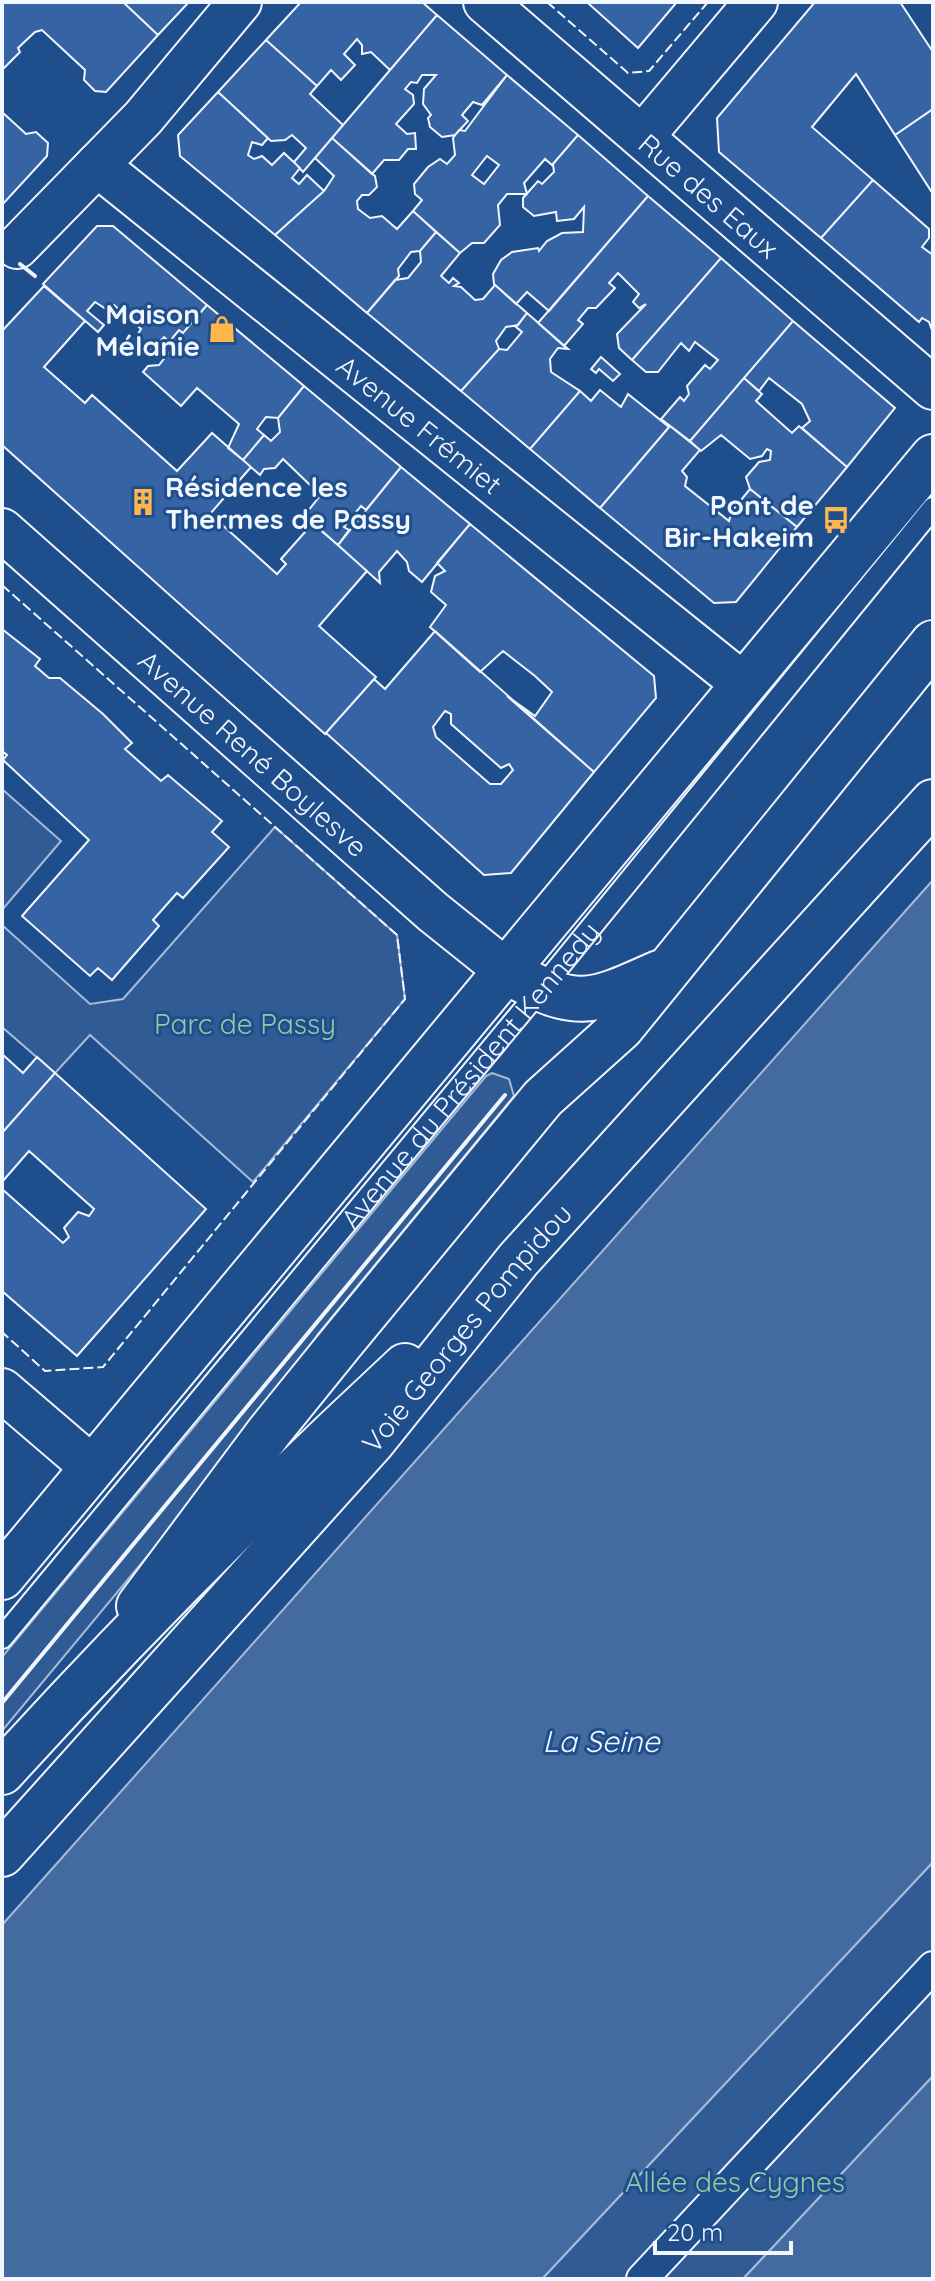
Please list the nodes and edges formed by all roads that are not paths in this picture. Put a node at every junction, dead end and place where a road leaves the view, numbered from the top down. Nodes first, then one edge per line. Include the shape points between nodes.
1 (240, 2) edge
2 (485, 2) edge
3 (756, 2) edge
4 (642, 137) junction
5 (97, 165) junction
6 (8, 256) edge
7 (933, 388) edge
8 (933, 457) edge
9 (933, 508) edge
10 (2, 530) edge
11 (933, 643) edge
12 (742, 683) junction
13 (933, 802) edge
14 (665, 970) junction
15 (524, 981) junction
16 (518, 1260) junction
17 (2, 1390) edge
18 (93, 1468) junction
19 (2, 1577) edge
20 (2, 1638) edge
21 (75, 1691) junction
22 (2, 1772) edge
23 (2, 1854) edge
24 (933, 1967) edge
25 (642, 2279) edge

1 - 5 street
2 - 4 street, Rue des Eaux
3 - 4 street
4 - 7 street, Rue des Eaux
5 - 6 street
5 - 12 street, Avenue Frémiet
8 - 12 main road, Avenue du Président Kennedy
9 - 15 lane, Avenue du Président Kennedy
10 - 15 street, Avenue René Boylesve via 433,912
11 - 14 main road
12 - 15 main road, Avenue du Président Kennedy
13 - 16 main road, Voie Georges Pompidou
14 - 15 main road via 600,999 571,999
14 - 21 main road via 621,1028 543,1098 332,1354
15 - 18 main road, Avenue du Président Kennedy
15 - 20 lane, Avenue du Président Kennedy
16 - 21 main road via 329,1436
16 - 23 main road, Voie Georges Pompidou via 373,1441
17 - 18 street
18 - 19 main road, Avenue du Président Kennedy
21 - 22 main road
24 - 25 street

